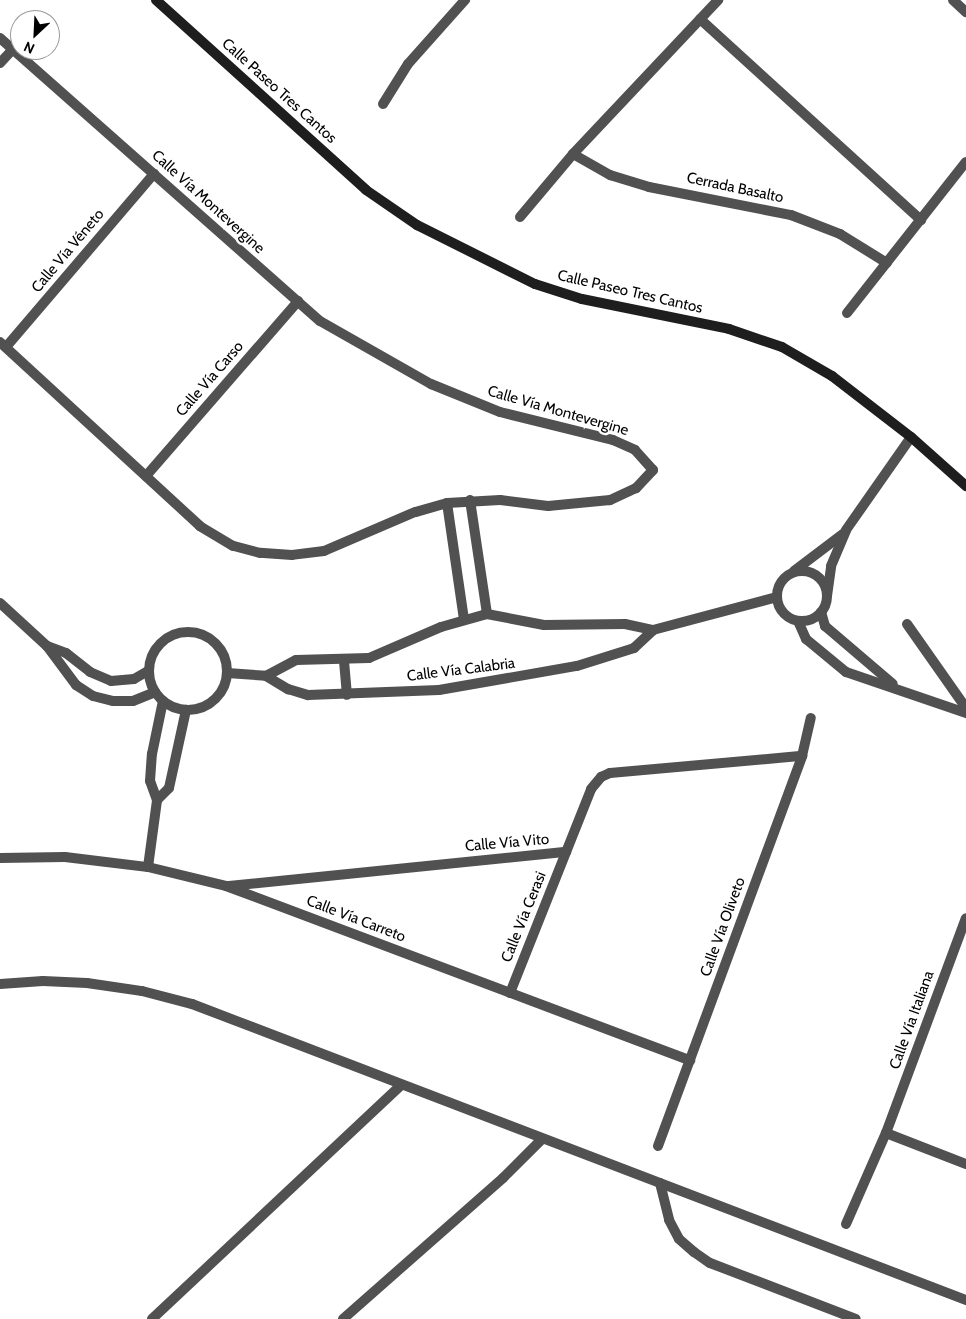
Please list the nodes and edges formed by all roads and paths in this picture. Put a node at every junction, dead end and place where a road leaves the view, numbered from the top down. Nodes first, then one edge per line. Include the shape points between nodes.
1 (156, 0) edge
2 (465, 0) edge
3 (718, 0) edge
4 (953, 0) edge
5 (966, 12) edge
6 (700, 20) junction
7 (0, 38) edge
8 (10, 47) edge
9 (10, 51) edge
10 (24, 60) edge
11 (0, 63) edge
12 (383, 104) dead end
13 (573, 154) junction
14 (966, 162) edge
15 (154, 174) junction
16 (520, 217) dead end
17 (921, 220) junction
18 (887, 263) junction
19 (298, 301) junction
20 (847, 313) dead end
21 (3, 344) edge
22 (911, 437) junction
23 (146, 476) junction
24 (966, 486) edge
25 (470, 500) junction
26 (447, 503) junction
27 (846, 530) junction
28 (794, 572) junction
29 (827, 596) junction
30 (777, 597) junction
31 (0, 603) edge
32 (821, 612) junction
33 (487, 614) junction
34 (464, 619) junction
35 (798, 621) junction
36 (907, 624) dead end
37 (653, 630) junction
38 (46, 646) junction
39 (344, 661) junction
40 (148, 671) junction
41 (227, 673) junction
42 (266, 676) junction
43 (896, 686) junction
44 (155, 692) junction
45 (348, 695) junction
46 (163, 701) junction
47 (966, 708) edge
48 (186, 710) junction
49 (966, 713) edge
50 (812, 718) dead end
51 (802, 756) junction
52 (157, 800) junction
53 (566, 852) junction
54 (0, 858) edge
55 (148, 867) junction
56 (226, 886) junction
57 (966, 918) edge
58 (0, 984) edge
59 (510, 993) junction
60 (690, 1060) junction
61 (400, 1086) junction
62 (886, 1133) junction
63 (542, 1138) junction
64 (658, 1146) dead end
65 (966, 1164) edge
66 (660, 1183) junction
67 (846, 1224) dead end
68 (966, 1300) edge
69 (152, 1319) edge
70 (344, 1319) edge
71 (856, 1319) edge

1 - 22 street, Calle Paseo Tres Cantos via 366,190 417,226 535,284 582,299 729,329 782,346 832,376
2 - 12 street via 408,64
3 - 6 street
4 - 5 street
6 - 13 street
6 - 17 street
7 - 8 street, Calle Vía Montevergine
9 - 11 street
10 - 15 street, Calle Vía Montevergine
13 - 16 street
13 - 18 street, Cerrada Basalto via 610,175 649,187 790,215 840,234
14 - 17 street
15 - 19 street, Calle Vía Montevergine
15 - 21 street, Calle Vía Véneto
17 - 18 street
18 - 20 street
19 - 23 street, Calle Vía Carso
19 - 25 street, Calle Vía Montevergine via 328,326 431,384 500,412 613,440 636,450 653,470 636,488 610,500 548,506
21 - 23 street, Calle Vía Montevergine
22 - 24 street, Calle Paseo Tres Cantos
22 - 27 street
23 - 26 street, Calle Vía Montevergine via 200,526 234,546 260,553 292,555 324,551 415,512
25 - 26 street, Calle Vía Montevergine
25 - 33 street
26 - 34 street
27 - 28 street
27 - 29 street via 831,566
28 - 29 street via 802,570 817,575
28 - 30 street via 781,581
29 - 32 street
30 - 35 street via 783,612
30 - 37 street, Calle Vía Calabria
31 - 38 street
32 - 35 street via 806,621
32 - 43 street via 825,626
33 - 34 street, Calle Vía Calabria
33 - 37 street, Calle Vía Calabria via 544,625 624,624
34 - 39 street, Calle Vía Calabria via 398,648 369,658
35 - 43 street via 806,639 846,672
36 - 47 street
37 - 45 street, Calle Vía Calabria via 634,648 549,672 439,690
38 - 40 street via 66,652 90,672 111,681 134,678
38 - 44 street via 76,685 93,696 113,701 133,700
39 - 42 street, Calle Vía Calabria via 296,660
39 - 45 street
40 - 41 street via 156,648 166,639 191,632 214,644 222,654
40 - 44 street
41 - 42 street, Calle Vía Calabria
41 - 48 street via 224,685 213,700 205,706
42 - 45 street, Calle Vía Calabria via 288,689 308,695
43 - 49 street
44 - 46 street
46 - 48 street
46 - 52 street via 150,781
48 - 52 street via 169,788
50 - 51 street, Calle Vía Oliveto
51 - 53 street, Calle Vía Vito via 606,775 591,789
51 - 60 street, Calle Vía Oliveto
52 - 55 street
53 - 56 street, Calle Vía Vito
53 - 59 street, Calle Vía Cerasi
54 - 55 street, Calle Vía Carreto via 65,857
55 - 56 street, Calle Vía Carreto
56 - 59 street, Calle Vía Carreto
57 - 62 street, Calle Vía Italiana
58 - 61 street via 43,980 142,991 192,1004
59 - 60 street, Calle Vía Carreto
60 - 64 street, Calle Vía Oliveto
61 - 63 street
61 - 69 street
62 - 65 street
62 - 67 street, Calle Vía Italiana
63 - 66 street
63 - 70 street via 503,1178
66 - 68 street
66 - 71 street via 679,1239 694,1252 710,1263

